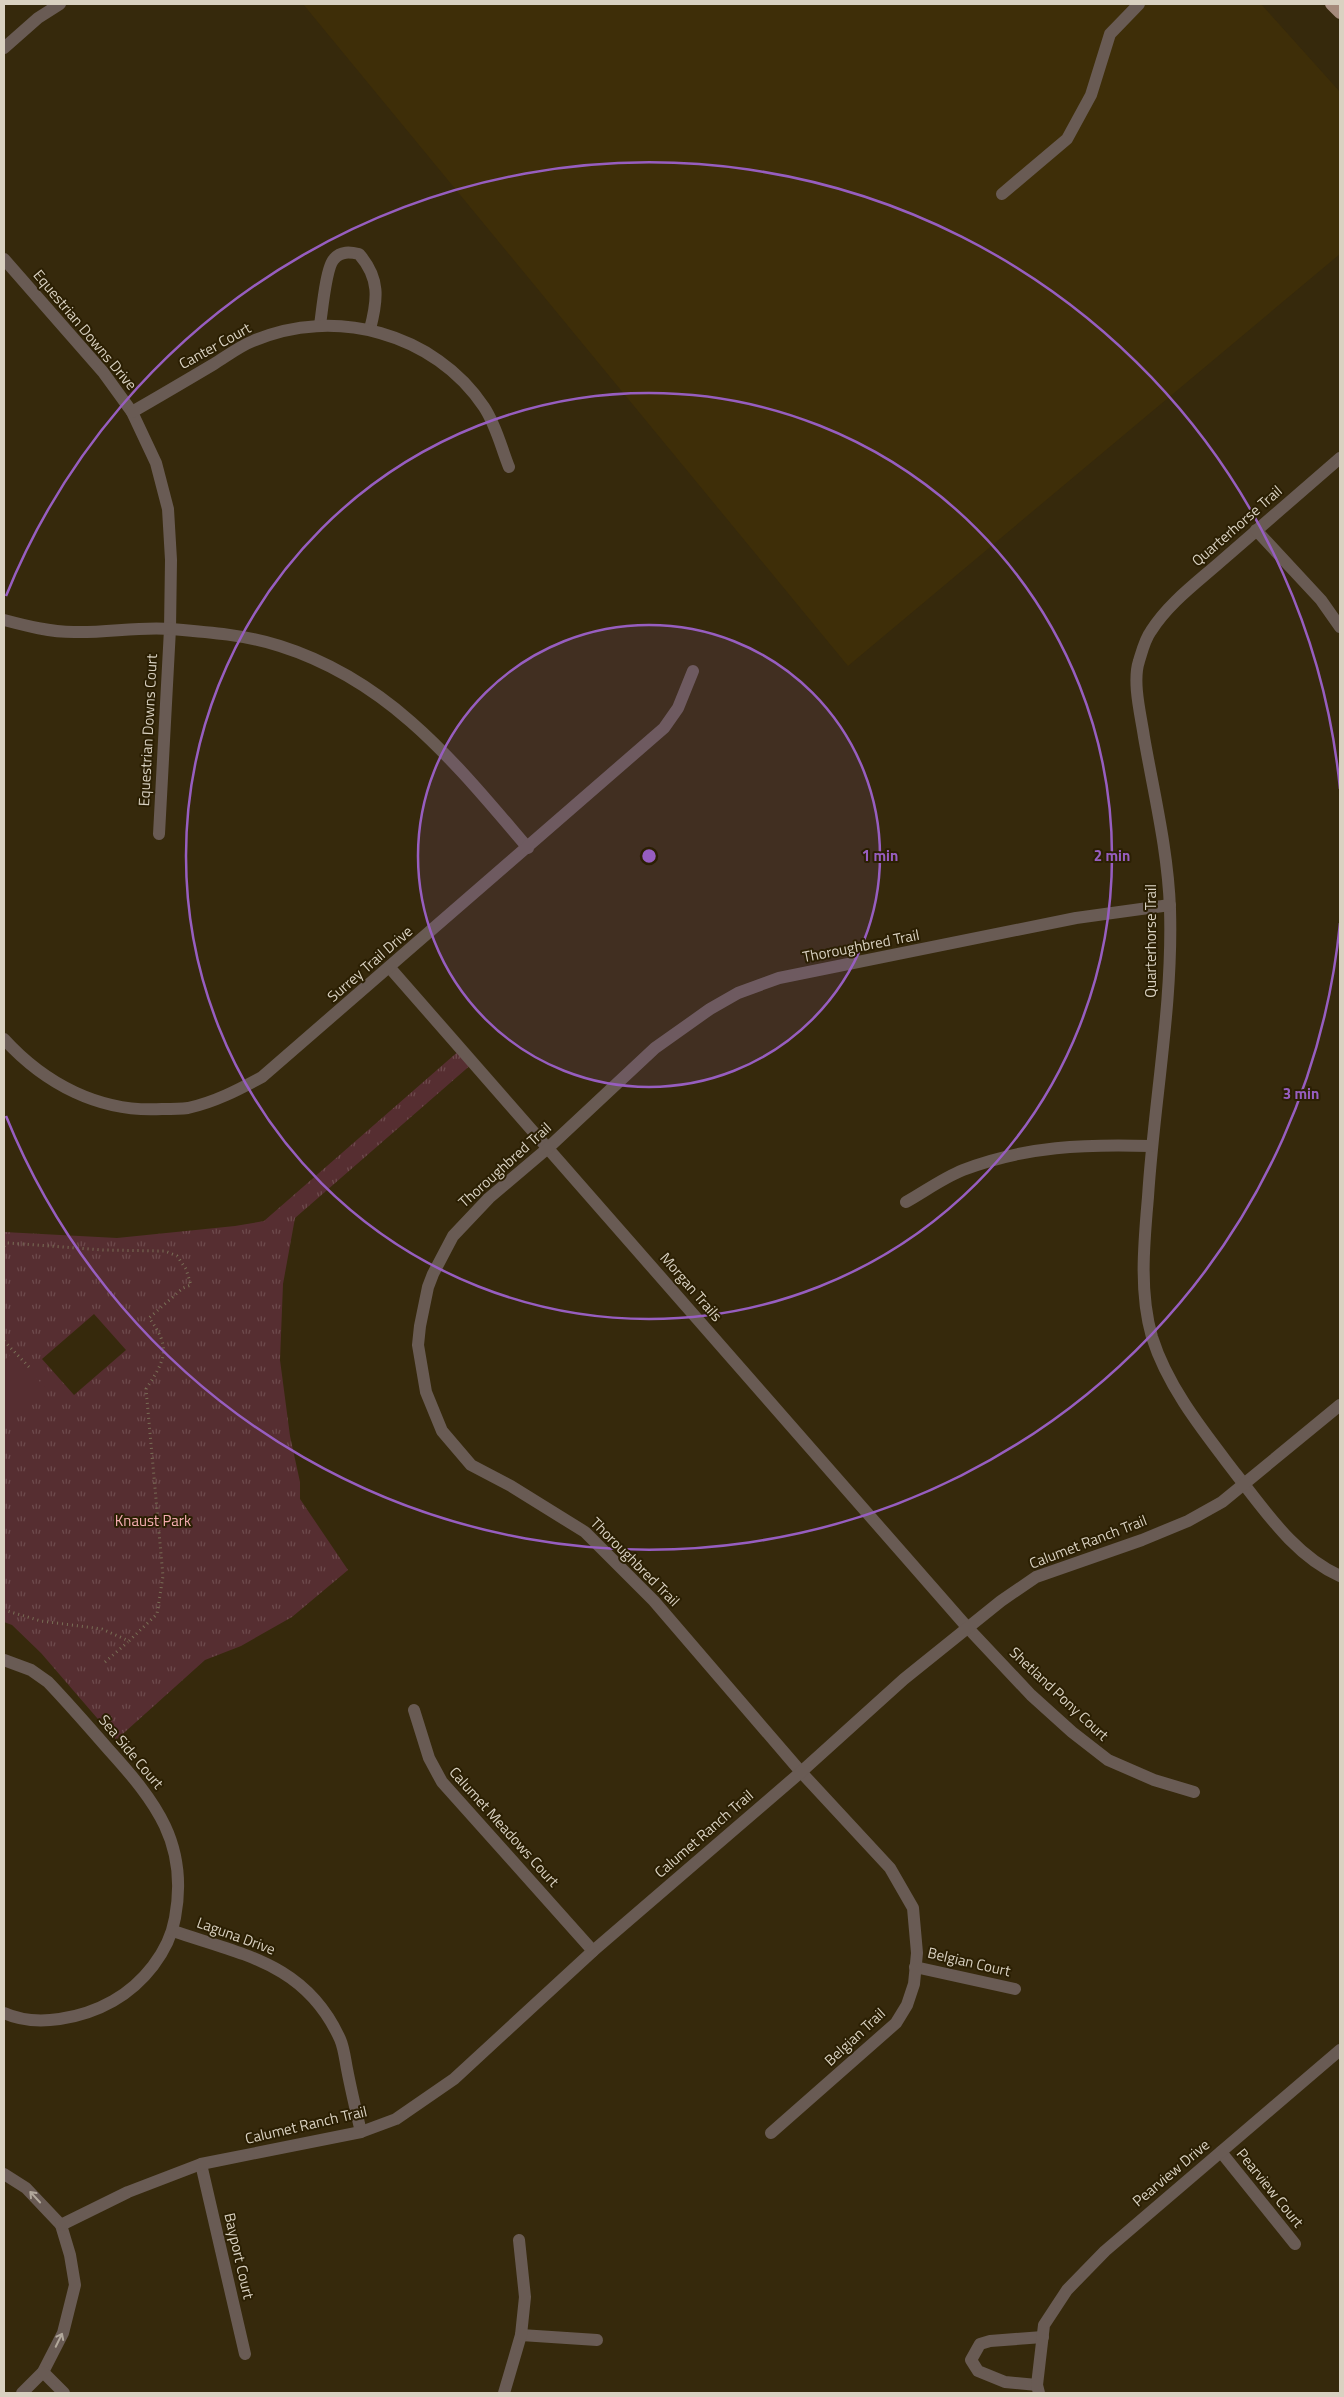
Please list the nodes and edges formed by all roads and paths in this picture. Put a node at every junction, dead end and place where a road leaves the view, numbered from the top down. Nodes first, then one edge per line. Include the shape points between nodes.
1 (60, 4) edge
2 (1139, 4) edge
3 (1331, 4) edge
4 (1340, 13) edge
5 (4, 48) edge
6 (1002, 194) dead end
7 (4, 258) edge
8 (320, 325) junction
9 (370, 328) junction
10 (132, 412) junction
11 (1340, 458) edge
12 (509, 467) dead end
13 (1256, 530) junction
14 (4, 620) edge
15 (1340, 628) edge
16 (170, 629) junction
17 (693, 671) dead end
18 (159, 834) dead end
19 (528, 848) junction
20 (1170, 906) junction
21 (390, 968) junction
22 (4, 1039) edge
23 (1151, 1146) junction
24 (548, 1148) junction
25 (906, 1202) dead end
26 (4, 1246) edge
27 (4, 1342) edge
28 (31, 1369) dead end
29 (1340, 1405) edge
30 (1244, 1484) junction
31 (1340, 1576) edge
32 (4, 1610) edge
33 (967, 1627) junction
34 (129, 1641) junction
35 (4, 1660) edge
36 (105, 1662) dead end
37 (414, 1710) dead end
38 (801, 1772) junction
39 (1194, 1792) dead end
40 (173, 1931) junction
41 (593, 1951) junction
42 (915, 1967) junction
43 (1015, 1989) dead end
44 (4, 2013) edge
45 (1340, 2050) edge
46 (360, 2132) junction
47 (771, 2133) dead end
48 (1220, 2152) junction
49 (201, 2164) junction
50 (4, 2174) edge
51 (61, 2225) junction
52 (519, 2240) dead end
53 (1295, 2244) dead end
54 (521, 2335) junction
55 (1042, 2337) junction
56 (596, 2340) dead end
57 (245, 2354) dead end
58 (43, 2372) junction
59 (1038, 2389) edge
60 (23, 2393) edge
61 (64, 2393) edge
62 (504, 2393) edge

1 - 5 street via 38,18
2 - 6 street via 1110,34 1091,95 1067,139
3 - 4 main road
7 - 10 street, Equestrian Downs Drive via 103,372
8 - 9 street, Canter Court
8 - 9 street via 329,268 334,258 347,251 359,254 372,272 376,306
8 - 10 street, Canter Court via 289,328 252,341
9 - 12 street, Canter Court via 429,354 466,383 485,409
10 - 16 street, Equestrian Downs Drive via 156,463 168,509
11 - 13 street, Quarterhorse Trail
13 - 15 street via 1321,600
13 - 20 street, Quarterhorse Trail via 1176,601 1149,633 1137,665 1138,700 1165,856
14 - 16 street via 35,628 74,632
16 - 18 street, Equestrian Downs Court
16 - 19 street via 280,646 332,667 379,695 418,726 461,770
17 - 19 street, Surrey Trail Drive via 678,708 664,728
19 - 21 street, Surrey Trail Drive
20 - 23 street, Quarterhorse Trail via 1166,1035
20 - 24 street, Thoroughbred Trail via 1076,918 779,978 738,993 655,1048
21 - 22 street, Surrey Trail Drive via 262,1077 226,1096 187,1108 134,1109 108,1105 69,1091 39,1072
21 - 24 street, Morgan Trails
23 - 25 street via 1095,1144 1017,1153 961,1170
23 - 30 street, Quarterhorse Trail via 1143,1290 1152,1337 1168,1376
24 - 33 street, Morgan Trails
24 - 38 street, Thoroughbred Trail via 489,1198 453,1236 433,1274 418,1345 426,1392 442,1431 471,1465 586,1532 654,1601
26 - 34 path via 8,1243 165,1251 177,1256 186,1269 191,1285 183,1288 149,1318 164,1342 162,1364 146,1389 163,1576 157,1614
27 - 28 path
29 - 30 street, Calumet Ranch Trail
30 - 31 street, Quarterhorse Trail via 1299,1550 1322,1568
30 - 33 street, Calumet Ranch Trail via 1222,1502 1188,1521 1036,1577
32 - 34 path via 41,1621 102,1629
33 - 38 street, Calumet Ranch Trail
33 - 39 street, Shetland Pony Court via 1031,1695 1108,1760 1154,1780
34 - 36 path
35 - 40 street, Sea Side Court via 31,1670 48,1682 137,1781 158,1810 179,1868 179,1901
37 - 41 street, Calumet Meadows Court via 429,1758 442,1782
38 - 41 street, Calumet Ranch Trail
38 - 42 street, Belgian Trail via 890,1868 913,1908
40 - 44 street via 147,1973 120,1997 96,2010 65,2018 38,2020
40 - 46 street, Laguna Drive via 267,1962 309,1992 341,2040
41 - 46 street, Calumet Ranch Trail via 454,2079 396,2119
42 - 43 street, Belgian Court
42 - 47 street, Belgian Trail via 914,1984 907,2005 896,2023
45 - 48 street, Pearview Drive
46 - 49 street, Calumet Ranch Trail
48 - 53 street, Pearview Court
48 - 55 street, Pearview Drive via 1099,2257 1067,2290 1044,2325
49 - 51 street, Calumet Ranch Trail via 128,2192
49 - 57 street, Bayport Court
51 -> 50 street via 26,2188
58 -> 51 street via 63,2332 75,2285
52 - 54 street via 525,2297
54 - 56 street
54 - 62 street
55 - 59 street, Pearview Drive
55 - 59 street, Pearview Drive via 985,2342 980,2344 972,2360 978,2371 1005,2382
58 - 60 street
58 - 61 street

